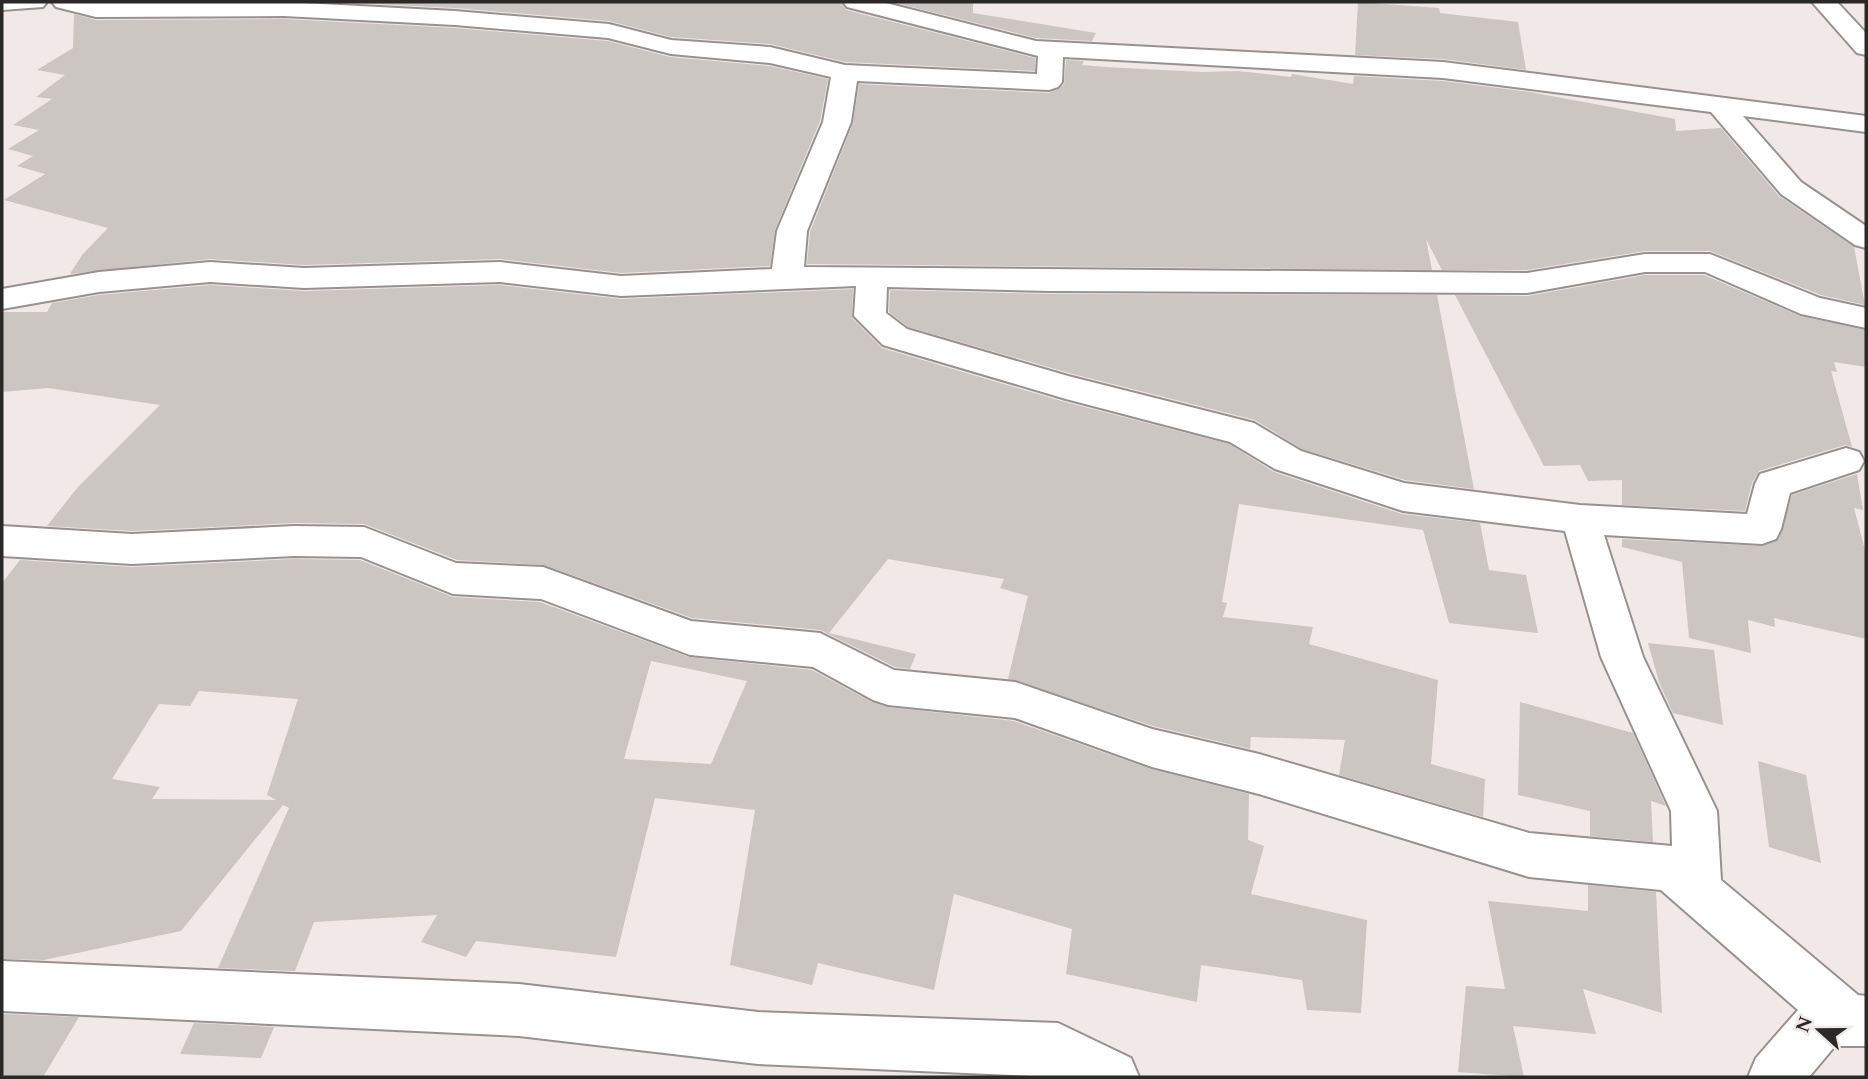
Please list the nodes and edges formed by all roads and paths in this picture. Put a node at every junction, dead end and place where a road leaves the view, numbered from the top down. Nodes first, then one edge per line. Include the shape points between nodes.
1 (35, 2) edge
2 (64, 2) edge
3 (855, 2) edge
4 (1824, 2) edge
5 (2, 3) edge
6 (284, 5) edge
7 (1051, 48) junction
8 (1866, 48) edge
9 (845, 73) junction
10 (1718, 105) junction
11 (1866, 124) edge
12 (1866, 239) edge
13 (872, 277) junction
14 (788, 278) junction
15 (2, 299) edge
16 (1866, 318) edge
17 (1846, 461) dead end
18 (1580, 519) junction
19 (2, 541) edge
20 (1697, 889) junction
21 (2, 986) edge
22 (1858, 1021) edge
23 (1112, 1077) edge
24 (1774, 1077) edge

1 - 5 street
2 - 6 street via 96,10
3 - 7 street
4 - 8 street
6 - 9 street via 609,31 671,47 769,55
7 - 9 street via 1049,82
7 - 10 street via 1443,70
9 - 14 street via 837,122 792,231
10 - 11 street
10 - 12 street via 1791,188
13 - 14 street
13 - 16 street via 1527,283 1646,263 1710,263 1812,307
13 - 18 street via 870,316 895,338 1241,432 1288,460 1404,497
14 - 15 street via 621,286 500,272 304,278 210,272 99,282
17 - 18 street via 1773,484 1762,529
18 - 20 street via 1622,657 1694,811
19 - 20 street via 132,549 364,542 453,578 543,583 690,638 820,650 888,687 1016,700 1152,748 1259,774 1529,855 1672,869
20 - 22 street
21 - 23 street via 519,1010 758,1038 1058,1049
22 - 24 street via 1823,1020

